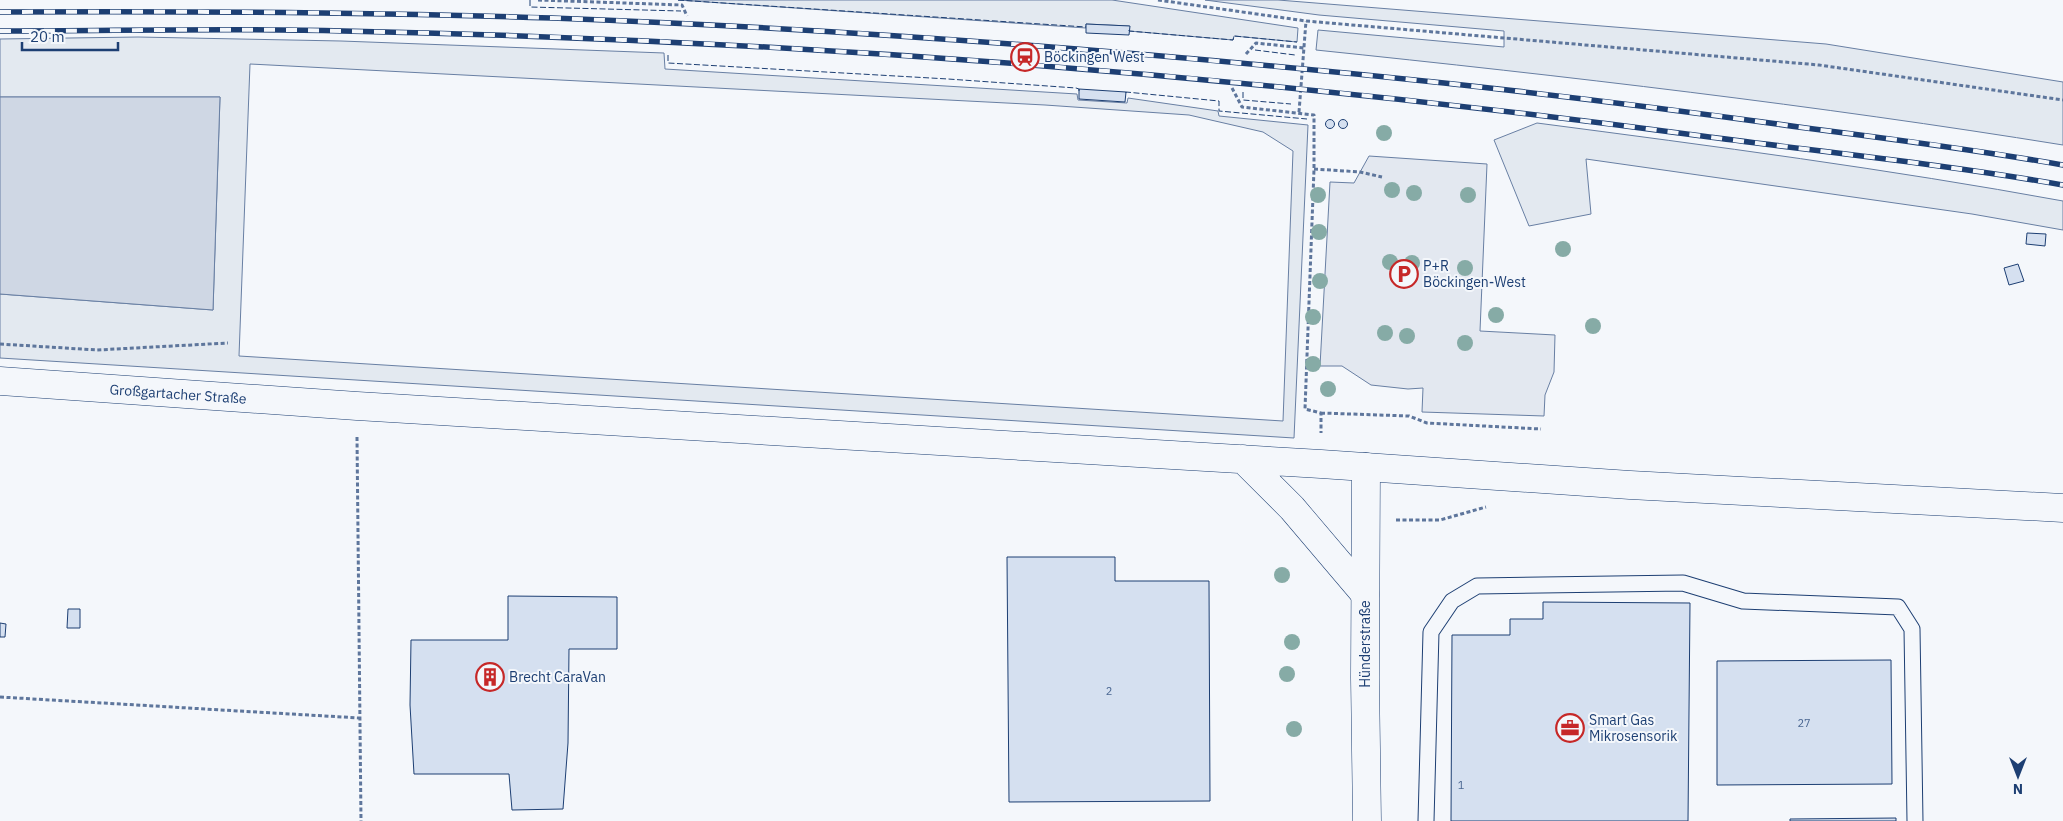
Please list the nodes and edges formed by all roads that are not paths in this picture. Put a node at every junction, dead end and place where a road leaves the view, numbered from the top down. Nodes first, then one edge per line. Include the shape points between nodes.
1 (0, 381) edge
2 (1243, 459) junction
3 (1366, 467) junction
4 (2063, 508) edge
5 (1365, 594) junction
6 (1367, 821) edge
7 (1426, 821) edge
8 (1915, 821) edge

1 - 2 main road, Großgartacher Straße via 357,406
2 - 3 main road, Großgartacher Straße
2 - 5 main road via 1292,508
3 - 4 main road, Großgartacher Straße
3 - 5 main road, Hünderstraße
5 - 6 main road, Hünderstraße
7 - 8 lane via 1431,632 1452,601 1477,586 1683,583 1743,601 1898,608 1912,629

